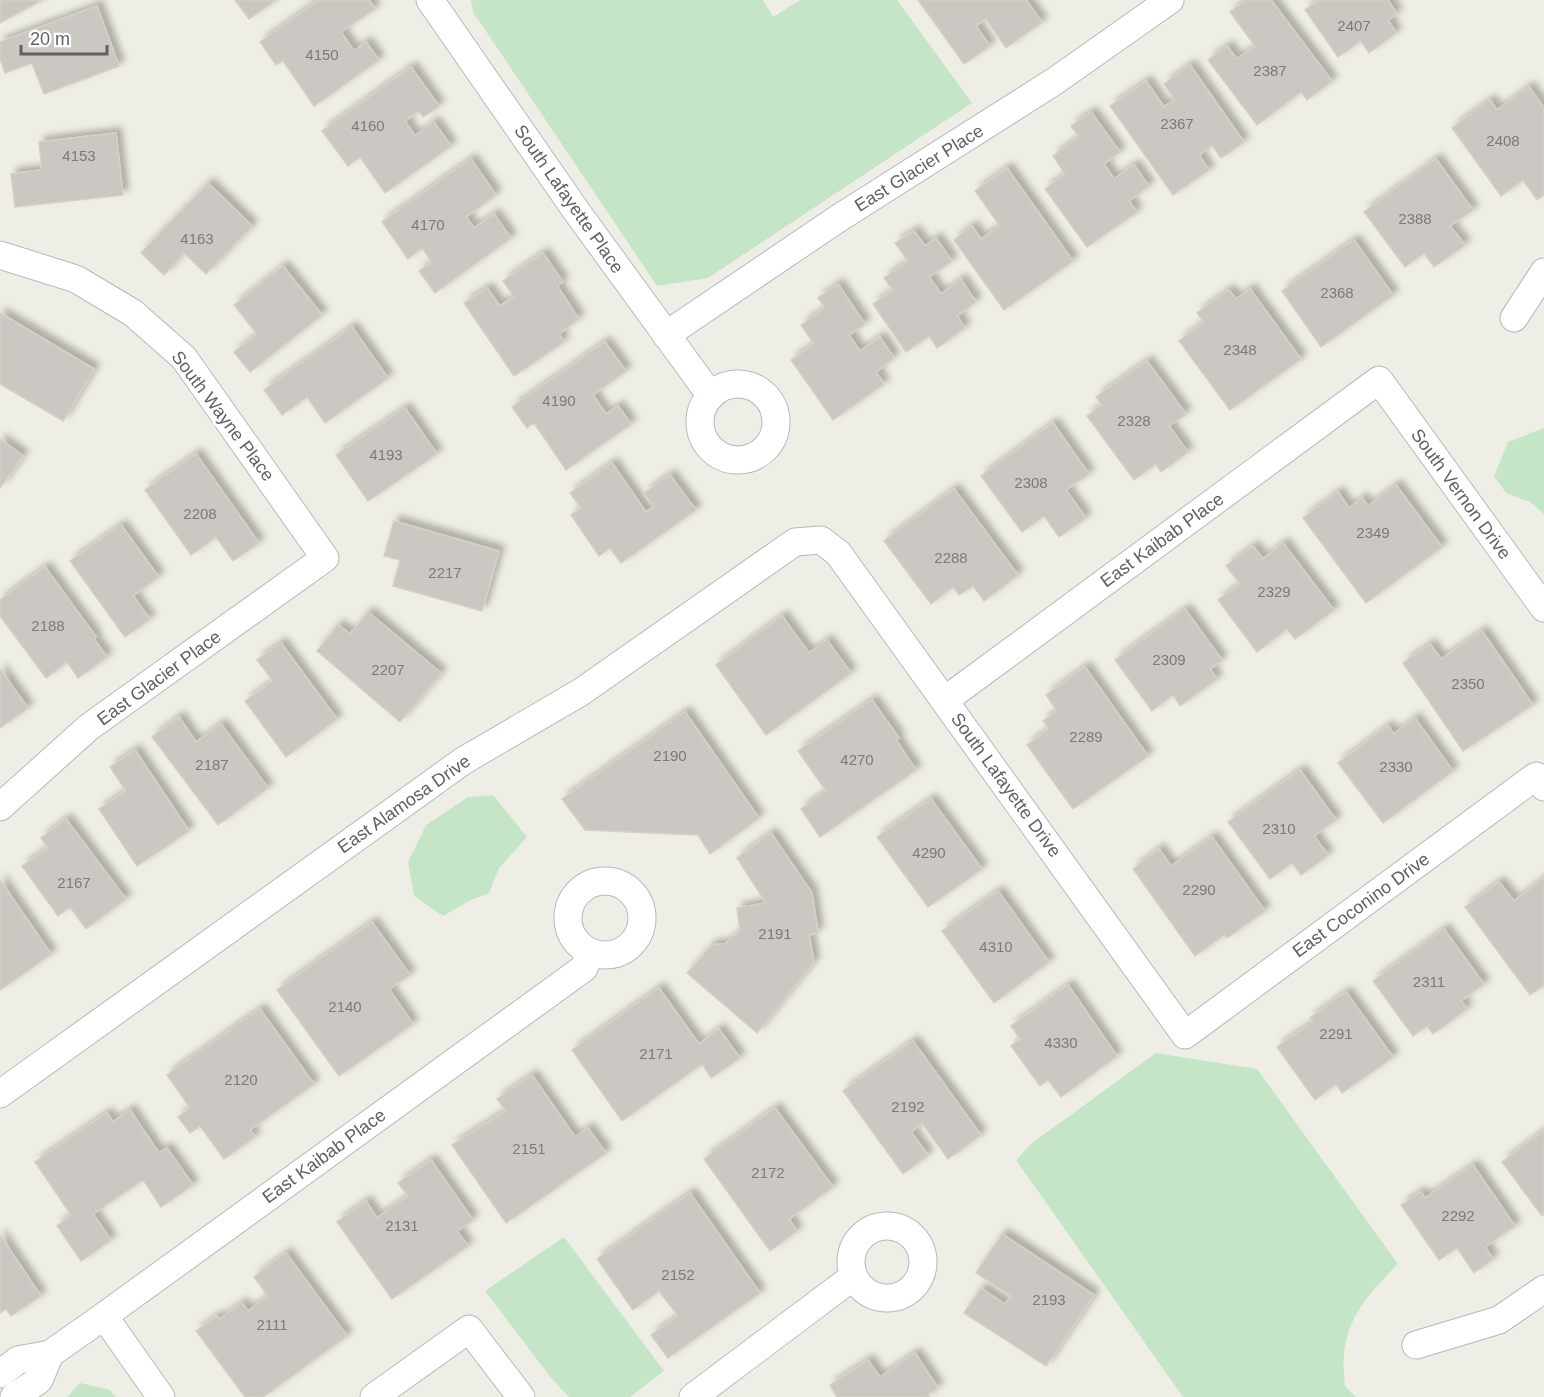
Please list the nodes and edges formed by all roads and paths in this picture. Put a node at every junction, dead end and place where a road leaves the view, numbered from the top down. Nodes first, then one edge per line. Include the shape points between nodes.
1 (430, 0) edge
2 (1170, 0) edge
3 (0, 255) edge
4 (1544, 272) edge
5 (1514, 318) dead end
6 (666, 335) junction
7 (1379, 380) joint
8 (711, 396) dead end
9 (821, 540) joint
10 (325, 558) joint
11 (1544, 608) edge
12 (945, 700) junction
13 (1540, 782) edge
14 (0, 807) edge
15 (591, 952) dead end
16 (1185, 1035) joint
17 (0, 1094) edge
18 (854, 1277) dead end
19 (1544, 1288) edge
20 (104, 1316) junction
21 (1416, 1344) dead end
22 (50, 1354) junction
23 (0, 1374) edge
24 (14, 1397) edge
25 (161, 1397) edge
26 (374, 1397) edge
27 (521, 1397) edge
28 (693, 1397) edge

1 - 6 street, South Lafayette Place
2 - 6 street, East Glacier Place via 1055,81 839,218
3 - 10 street, South Wayne Place via 76,279 133,313 184,358
4 - 5 street
6 - 8 street, South Lafayette Place
7 - 11 street, South Vernon Drive
7 - 12 street, East Kaibab Place
9 - 12 street, South Lafayette Drive via 838,553
9 - 17 street, East Alamosa Drive via 795,542 581,692 463,761
10 - 14 street, East Glacier Place via 89,727
12 - 16 street, South Lafayette Drive
13 - 16 street, East Coconino Drive
15 - 20 street, East Kaibab Place via 584,968
18 - 28 street
19 - 21 street via 1499,1320
20 - 22 street, East Kaibab Place
20 - 25 street
22 - 23 street via 18,1360
22 - 24 street via 39,1380
26 - 27 street via 469,1329

